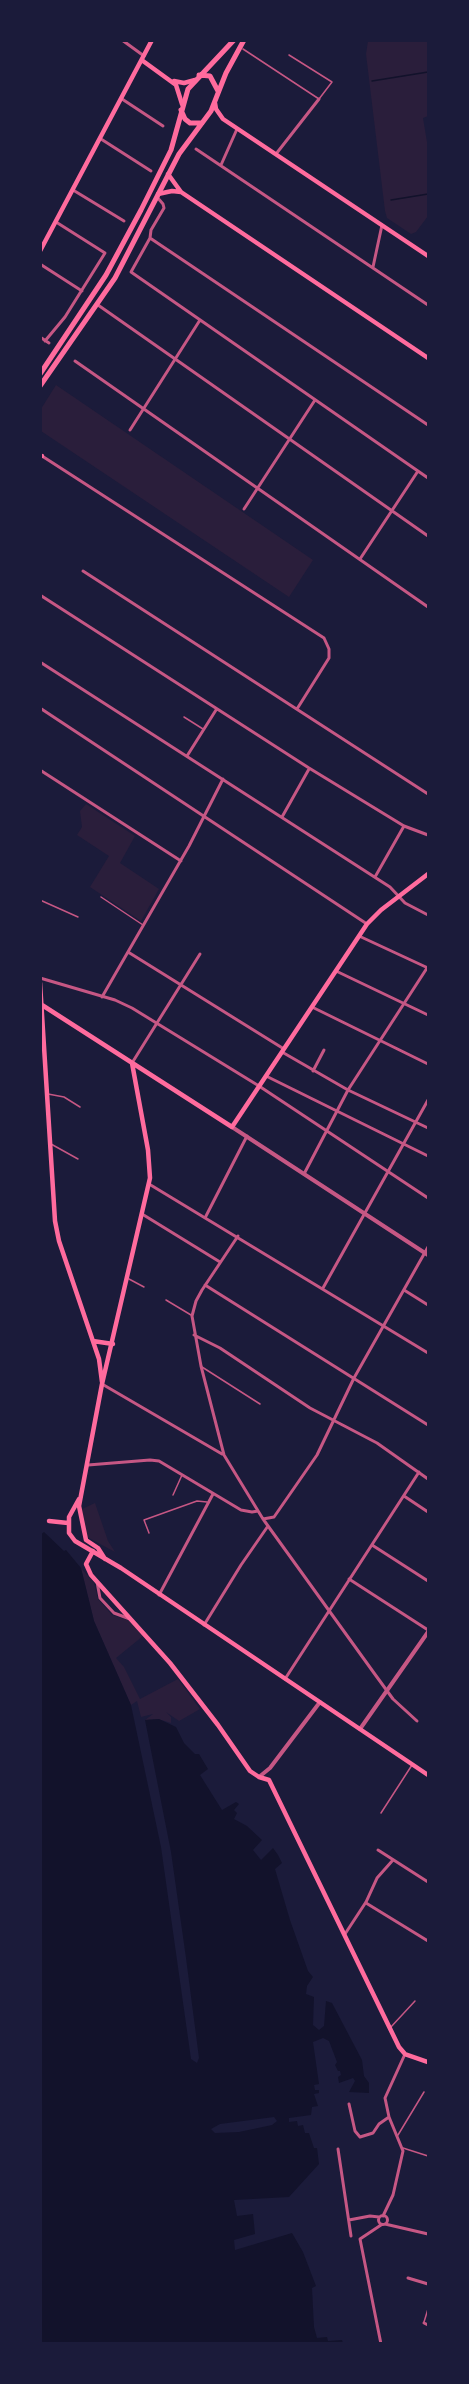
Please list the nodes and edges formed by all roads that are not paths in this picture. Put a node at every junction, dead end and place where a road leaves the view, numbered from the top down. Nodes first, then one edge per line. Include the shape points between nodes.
1 (122, 40) edge
2 (154, 40) edge
3 (234, 40) edge
4 (244, 40) edge
5 (240, 47) junction
6 (289, 55) dead end
7 (144, 59) junction
8 (197, 78) junction
9 (171, 81) junction
10 (218, 93) junction
11 (123, 99) junction
12 (319, 99) junction
13 (214, 103) junction
14 (182, 106) junction
15 (202, 123) junction
16 (163, 126) dead end
17 (237, 128) junction
18 (101, 139) junction
19 (196, 149) dead end
20 (276, 154) junction
21 (164, 165) junction
22 (221, 165) junction
23 (151, 171) dead end
24 (168, 174) junction
25 (73, 190) junction
26 (181, 192) junction
27 (158, 196) junction
28 (124, 221) dead end
29 (56, 222) junction
30 (382, 225) junction
31 (150, 238) junction
32 (40, 251) edge
33 (429, 256) edge
34 (40, 264) edge
35 (373, 267) junction
36 (82, 291) junction
37 (429, 304) edge
38 (98, 305) junction
39 (200, 320) junction
40 (40, 337) edge
41 (45, 341) junction
42 (49, 344) dead end
43 (429, 358) edge
44 (176, 360) junction
45 (75, 361) dead end
46 (40, 374) edge
47 (40, 386) edge
48 (315, 399) junction
49 (144, 409) junction
50 (429, 426) edge
51 (130, 430) dead end
52 (291, 438) junction
53 (41, 456) edge
54 (418, 471) junction
55 (429, 478) edge
56 (259, 489) junction
57 (244, 509) dead end
58 (392, 510) junction
59 (429, 536) edge
60 (360, 559) junction
61 (83, 571) dead end
62 (40, 595) edge
63 (429, 607) edge
64 (40, 662) edge
65 (40, 708) edge
66 (216, 710) junction
67 (297, 710) junction
68 (184, 717) dead end
69 (204, 729) junction
70 (187, 756) junction
71 (309, 768) junction
72 (40, 770) edge
73 (223, 779) junction
74 (429, 794) edge
75 (203, 816) junction
76 (282, 817) junction
77 (404, 826) junction
78 (429, 835) edge
79 (181, 861) junction
80 (429, 873) edge
81 (375, 877) junction
82 (101, 897) dead end
83 (397, 897) junction
84 (40, 900) edge
85 (429, 915) edge
86 (78, 917) dead end
87 (367, 924) junction
88 (144, 925) junction
89 (358, 936) junction
90 (128, 952) junction
91 (200, 954) dead end
92 (428, 968) edge
93 (336, 971) junction
94 (40, 978) edge
95 (40, 983) edge
96 (181, 985) junction
97 (102, 996) junction
98 (404, 1004) junction
99 (42, 1005) edge
100 (312, 1007) junction
101 (429, 1015) edge
102 (157, 1023) junction
103 (380, 1041) junction
104 (324, 1050) dead end
105 (283, 1051) junction
106 (132, 1063) junction
107 (429, 1064) edge
108 (313, 1071) junction
109 (266, 1076) junction
110 (259, 1086) junction
111 (348, 1090) junction
112 (47, 1094) junction
113 (429, 1100) edge
114 (80, 1107) dead end
115 (338, 1112) junction
116 (415, 1122) junction
117 (232, 1127) junction
118 (429, 1128) edge
119 (326, 1132) junction
120 (248, 1136) junction
121 (402, 1143) junction
122 (50, 1144) junction
123 (429, 1156) edge
124 (78, 1159) dead end
125 (387, 1172) junction
126 (304, 1174) junction
127 (149, 1184) junction
128 (429, 1198) edge
129 (142, 1214) junction
130 (364, 1214) junction
131 (206, 1216) junction
132 (238, 1236) junction
133 (429, 1246) edge
134 (427, 1254) edge
135 (220, 1262) junction
136 (128, 1278) junction
137 (205, 1285) junction
138 (144, 1287) dead end
139 (323, 1288) junction
140 (404, 1290) junction
141 (166, 1300) dead end
142 (429, 1305) edge
143 (192, 1316) junction
144 (384, 1326) junction
145 (194, 1335) junction
146 (93, 1341) junction
147 (113, 1344) junction
148 (429, 1353) edge
149 (201, 1366) junction
150 (354, 1378) junction
151 (102, 1384) junction
152 (260, 1404) dead end
153 (334, 1420) junction
154 (429, 1425) edge
155 (224, 1455) junction
156 (86, 1466) junction
157 (419, 1472) junction
158 (182, 1474) junction
159 (429, 1479) edge
160 (213, 1494) junction
161 (173, 1495) dead end
162 (404, 1496) junction
163 (80, 1498) junction
164 (208, 1502) junction
165 (258, 1510) junction
166 (429, 1512) edge
167 (263, 1519) junction
168 (49, 1521) dead end
169 (68, 1523) junction
170 (268, 1526) junction
171 (149, 1533) dead end
172 (372, 1545) junction
173 (93, 1551) junction
174 (105, 1559) junction
175 (349, 1579) junction
176 (96, 1581) junction
177 (429, 1581) edge
178 (159, 1595) junction
179 (328, 1610) junction
180 (132, 1620) junction
181 (204, 1624) junction
182 (428, 1631) edge
183 (285, 1679) junction
184 (386, 1690) junction
185 (320, 1702) junction
186 (417, 1721) dead end
187 (360, 1729) junction
188 (413, 1764) junction
189 (270, 1768) junction
190 (429, 1775) edge
191 (259, 1777) junction
192 (269, 1780) junction
193 (381, 1812) dead end
194 (378, 1850) dead end
195 (393, 1860) junction
196 (429, 1882) edge
197 (366, 1902) junction
198 (344, 1935) junction
199 (429, 1941) edge
200 (415, 2001) dead end
201 (390, 2029) junction
202 (405, 2054) junction
203 (429, 2062) edge
204 (424, 2092) dead end
205 (349, 2104) dead end
206 (389, 2117) junction
207 (398, 2136) junction
208 (402, 2148) junction
209 (338, 2149) dead end
210 (429, 2156) edge
211 (381, 2217) junction
212 (348, 2220) junction
213 (383, 2225) junction
214 (429, 2234) edge
215 (351, 2236) dead end
216 (408, 2278) dead end
217 (429, 2284) edge
218 (429, 2309) edge
219 (426, 2324) edge
220 (381, 2343) edge

1 - 7 street
2 - 7 main road
3 - 8 highway
4 - 5 highway
5 - 10 highway
5 - 12 lane
6 - 12 lane via 332,82
7 - 9 main road
7 - 11 main road
8 - 9 main road via 184,83
8 - 10 highway via 210,76
8 - 14 highway
9 - 14 main road via 178,88
10 - 13 highway
11 - 16 street
11 - 18 main road
12 - 20 street
13 - 15 highway
13 - 17 main road via 219,115
14 - 15 highway via 185,119
14 - 21 highway
15 - 24 highway
17 - 20 main road
17 - 22 street
18 - 23 street
18 - 25 main road
19 - 22 street
20 - 30 main road
21 - 24 highway
21 - 46 highway via 116,259
22 - 35 street
24 - 26 main road
24 - 27 highway
25 - 28 street
25 - 29 main road
26 - 27 main road
26 - 43 main road
27 - 31 street via 164,208
27 - 38 highway
29 - 32 main road
29 - 36 street via 105,253
30 - 33 main road
30 - 35 street
31 - 39 street via 131,272
31 - 50 street
34 - 36 street
35 - 37 street
36 - 41 street
38 - 44 street
38 - 47 highway
39 - 44 street
39 - 48 street
40 - 41 street
41 - 42 street
44 - 49 street
44 - 52 street
45 - 49 street
48 - 52 street
48 - 54 street
49 - 51 street
49 - 56 street
52 - 56 street
52 - 58 street
53 - 67 street via 319,634 327,643 329,658
54 - 55 street
54 - 58 street
56 - 57 street
56 - 60 street
58 - 59 street
58 - 60 street
60 - 63 street
61 - 67 street
62 - 66 street
64 - 70 street
65 - 75 street
66 - 69 street
66 - 71 street
67 - 74 street
68 - 69 lane
69 - 70 street
70 - 73 street
71 - 76 street
71 - 77 street
72 - 79 street
73 - 75 street
73 - 76 street
75 - 79 street
75 - 87 street
76 - 81 street
77 - 78 street
77 - 81 street
79 - 88 street
80 - 83 main road
81 - 83 street
82 - 88 lane
83 - 85 street
83 - 87 main road
84 - 86 lane
87 - 89 main road
88 - 90 street
89 - 92 street
89 - 93 main road
90 - 96 street
90 - 97 street
91 - 96 street
92 - 98 street
93 - 98 street
93 - 100 main road
94 - 97 street
95 - 99 main road
96 - 102 street
96 - 105 street
97 - 102 street
98 - 101 street
98 - 103 street
99 - 106 main road
99 - 112 main road
100 - 103 street
100 - 105 main road
102 - 106 street
102 - 110 street
103 - 107 street
103 - 111 street
104 - 108 street
105 - 108 street
105 - 109 main road
106 - 117 main road
106 - 127 main road via 151,1171
108 - 111 street
109 - 110 main road
109 - 115 street
110 - 117 main road
110 - 119 street
111 - 115 street
111 - 116 street
112 - 114 lane via 61,1096
112 - 122 main road
113 - 116 street
115 - 119 street
115 - 121 street
116 - 118 street
116 - 121 street
117 - 120 street
119 - 125 street
119 - 126 street
120 - 126 street
120 - 131 street
121 - 123 street
121 - 125 street
122 - 124 lane
122 - 146 main road via 56,1231
125 - 128 street
125 - 130 street
126 - 130 street
127 - 129 main road
127 - 131 street
129 - 135 street
129 - 136 main road
130 - 134 street
130 - 139 street
131 - 132 street
132 - 135 street
132 - 139 street
133 - 134 street
134 - 140 street
135 - 137 street
136 - 138 lane
136 - 147 main road
137 - 143 street
137 - 150 street
139 - 144 street
140 - 142 street
140 - 144 street
141 - 143 lane
143 - 145 street
144 - 148 street
144 - 150 street
145 - 149 street
145 - 153 street
146 - 147 main road
146 - 151 main road
147 - 151 main road
149 - 152 lane
149 - 155 street
150 - 153 street
150 - 154 street
151 - 155 street
151 - 156 main road
153 - 157 street
153 - 167 street via 317,1455 274,1517
155 - 165 street
156 - 158 street via 155,1460
156 - 163 main road
157 - 159 street
157 - 162 street
158 - 160 street
158 - 161 lane
160 - 164 street
160 - 165 street via 241,1510
162 - 166 street
162 - 172 street
163 - 169 main road
163 - 174 main road via 83,1534
164 - 171 lane via 197,1501 144,1520
164 - 178 street
165 - 167 street
167 - 170 street
168 - 169 main road
169 - 173 main road via 70,1540
170 - 179 street
170 - 181 street
172 - 175 street
172 - 177 street
173 - 174 main road
173 - 176 main road via 86,1564
174 - 178 main road
175 - 179 street
175 - 182 street
176 - 180 main road
176 - 180 street via 100,1598 114,1613
178 - 181 main road
179 - 183 street
179 - 184 street
180 - 191 main road via 200,1700 250,1771
181 - 183 main road
182 - 184 street
183 - 185 main road
184 - 186 street
184 - 187 street
185 - 187 main road
185 - 189 street
187 - 188 main road
188 - 190 main road
188 - 193 lane
189 - 191 street
189 - 192 street
191 - 192 main road
192 - 198 main road
194 - 195 street
195 - 196 street
195 - 197 street via 377,1878
197 - 198 street
197 - 199 street
198 - 201 main road
200 - 201 lane
201 - 202 main road
202 - 203 main road
202 - 206 street via 386,2093
204 - 207 lane
205 - 206 street via 360,2137 373,2133
206 - 207 street
207 - 208 street
208 - 210 lane
208 - 211 street via 393,2195
209 - 212 street
211 - 212 street
211 - 213 street via 378,2221
211 - 213 street via 387,2219
212 - 215 street
213 - 214 street
213 - 220 street via 360,2239
216 - 217 street
218 - 219 lane

